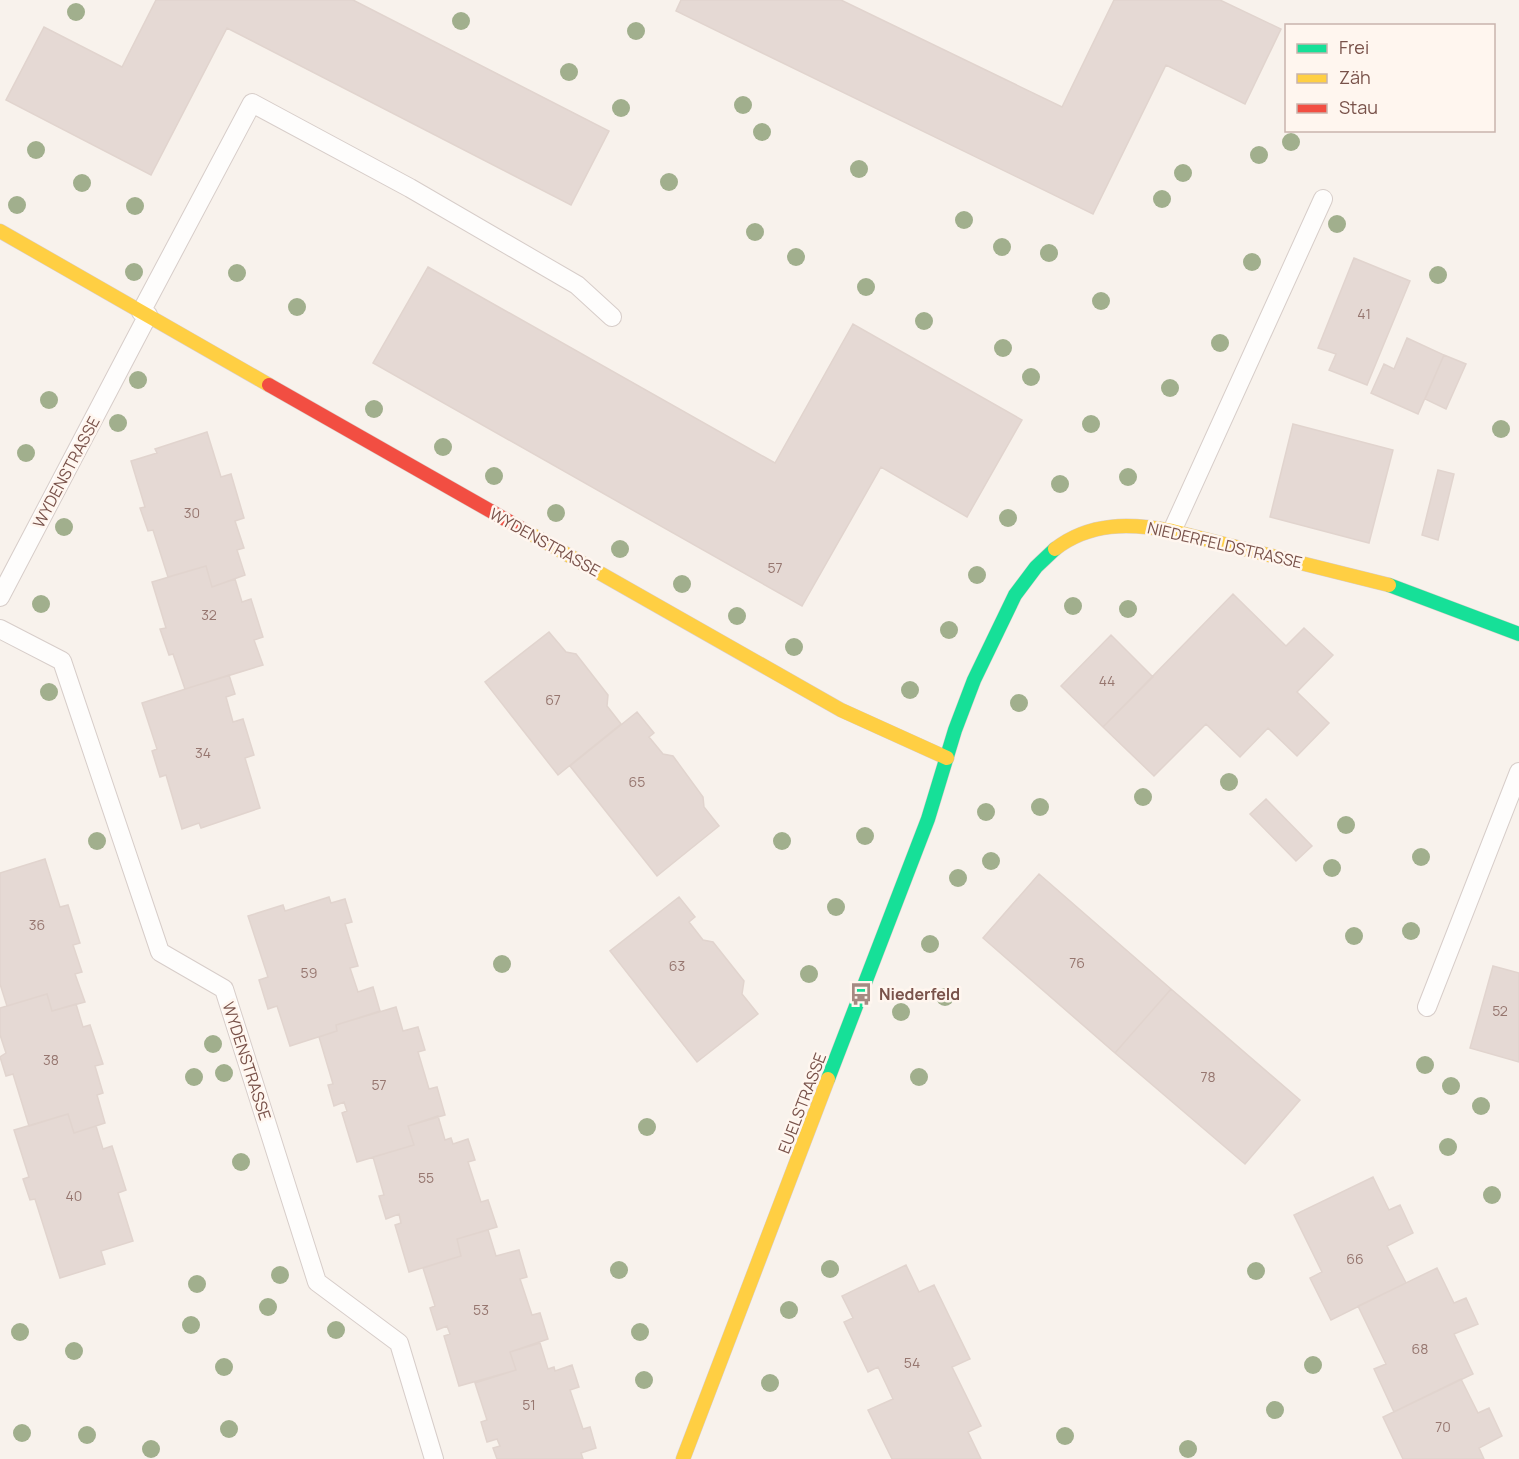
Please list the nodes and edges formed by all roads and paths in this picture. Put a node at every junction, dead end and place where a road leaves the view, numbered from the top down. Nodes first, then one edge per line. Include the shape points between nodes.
1 (1323, 199) dead end
2 (0, 231) edge
3 (145, 314) junction
4 (612, 317) dead end
5 (1172, 531) junction
6 (0, 597) edge
7 (0, 629) edge
8 (1519, 634) edge
9 (947, 758) junction
10 (1519, 772) edge
11 (1427, 1007) dead end
12 (434, 1459) edge
13 (683, 1459) edge

1 - 5 lane
2 - 3 street, WYDENSTRASSE
3 - 4 lane via 252,103 410,188 577,285
3 - 6 lane, WYDENSTRASSE
3 - 9 street, WYDENSTRASSE via 841,710
5 - 8 street, NIEDERFELDSTRASSE via 1393,586
5 - 9 street, NIEDERFELDSTRASSE via 1125,525 1103,527 1057,546 1041,560 1016,591 995,633 969,690
7 - 12 lane, WYDENSTRASSE via 62,661 160,952 224,989 317,1282 399,1343
9 - 13 street, EUELSTRASSE via 928,819
10 - 11 lane

